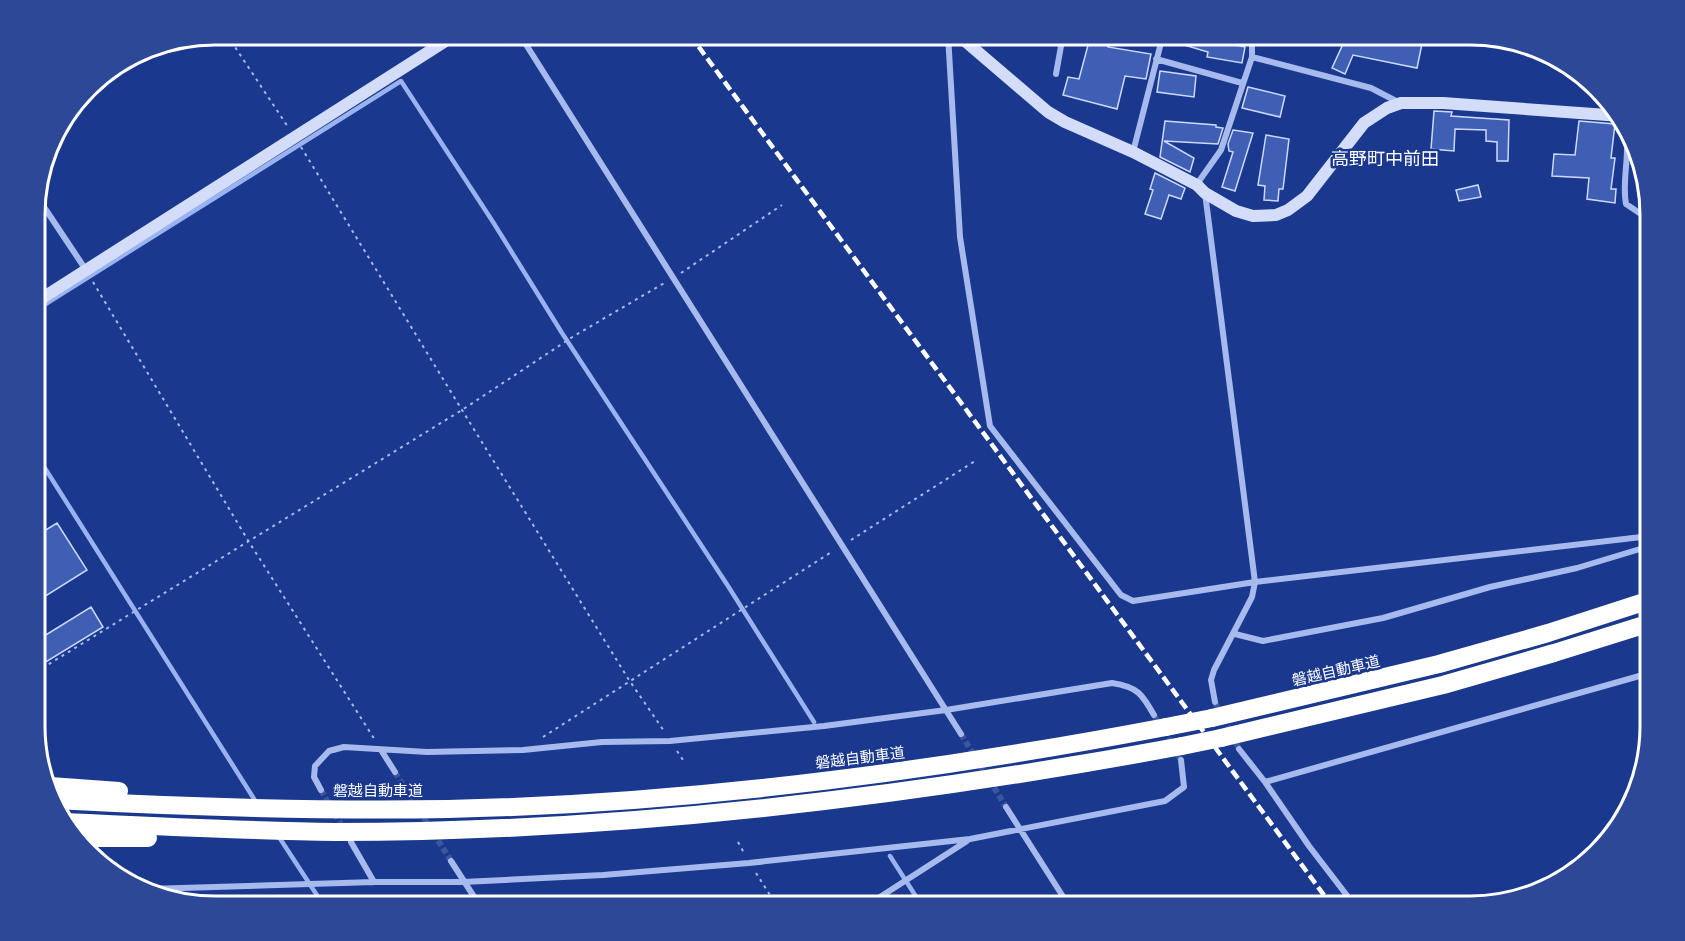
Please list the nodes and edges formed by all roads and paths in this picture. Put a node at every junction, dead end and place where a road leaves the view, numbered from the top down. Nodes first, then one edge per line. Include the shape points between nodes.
1 (234, 45) edge
2 (438, 45) edge
3 (527, 45) edge
4 (949, 45) edge
5 (971, 45) edge
6 (1061, 45) edge
7 (1160, 45) edge
8 (1252, 45) edge
9 (1252, 57) junction
10 (1156, 59) junction
11 (1056, 74) dead end
12 (1242, 83) junction
13 (1401, 103) junction
14 (1607, 115) edge
15 (295, 137) junction
16 (1133, 152) junction
17 (1628, 154) edge
18 (306, 155) dead end
19 (1201, 189) junction
20 (45, 209) edge
21 (1640, 213) edge
22 (86, 271) junction
23 (96, 288) dead end
24 (45, 296) edge
25 (574, 336) dead end
26 (462, 410) junction
27 (975, 461) dead end
28 (1640, 537) edge
29 (249, 542) junction
30 (843, 545) junction
31 (1640, 549) edge
32 (1255, 582) junction
33 (1640, 603) edge
34 (1640, 626) edge
35 (1235, 634) junction
36 (45, 667) edge
37 (1640, 677) edge
38 (629, 680) junction
39 (946, 710) junction
40 (1214, 710) junction
41 (1160, 721) junction
42 (961, 734) tunnel mouth
43 (670, 741) junction
44 (1239, 749) tunnel mouth
45 (381, 750) junction
46 (523, 750) junction
47 (1181, 753) junction
48 (395, 772) tunnel mouth
49 (1265, 782) junction
50 (321, 790) tunnel mouth
51 (61, 794) edge
52 (1006, 807) tunnel mouth
53 (1019, 828) junction
54 (87, 833) edge
55 (344, 837) junction
56 (970, 839) junction
57 (738, 842) dead end
58 (451, 861) tunnel mouth
59 (749, 863) junction
60 (374, 882) junction
61 (463, 882) junction
62 (166, 888) edge
63 (473, 896) edge
64 (770, 896) edge
65 (882, 896) edge
66 (1063, 896) edge
67 (1347, 896) edge

1 - 15 path
2 - 15 street
3 - 30 street
4 - 32 street via 960,237 990,426 1121,595 1133,601
5 - 16 street via 1048,112
6 - 11 street
7 - 10 street
8 - 9 street
9 - 12 street
9 - 13 street via 1371,88
10 - 12 street
10 - 16 street
12 - 19 street via 1221,150
13 - 14 street
13 - 19 street via 1364,123 1307,196 1288,210 1253,216 1222,204
15 - 22 street
16 - 19 street
17 - 21 street via 1623,189 1626,204
18 - 26 path
19 - 32 street
20 - 22 street
22 - 24 street
23 - 29 path
25 - 26 path
26 - 29 path
26 - 38 path
27 - 30 path
28 - 32 street
29 - 36 path
29 - 45 path
30 - 38 path
30 - 39 street
31 - 35 street via 1383,618 1263,641
32 - 35 street
33 - 40 highway, 磐越自動車道 via 1439,664
34 - 47 highway, bridge via 1443,685 1221,738
35 - 40 street via 1211,680
37 - 49 street
38 - 43 path
38 - 46 path
39 - 41 street via 1112,683 1128,685 1142,694
39 - 42 street
39 - 43 street
40 - 41 highway, 磐越自動車道, bridge
41 - 51 highway, 磐越自動車道 via 1067,746 964,762 764,788 548,804 324,810
43 - 46 street via 602,742
44 - 49 street
45 - 46 street
45 - 48 street
45 - 50 street via 344,747 329,751 315,766 314,777
47 - 53 street via 1184,787 1165,801
47 - 55 highway via 768,808
49 - 67 street
52 - 53 street
53 - 56 street
53 - 66 street
54 - 55 highway via 294,831
55 - 60 street
56 - 59 street
56 - 65 street
57 - 59 path
58 - 61 street
59 - 61 street
59 - 64 path
60 - 61 street
60 - 62 street
61 - 63 street

